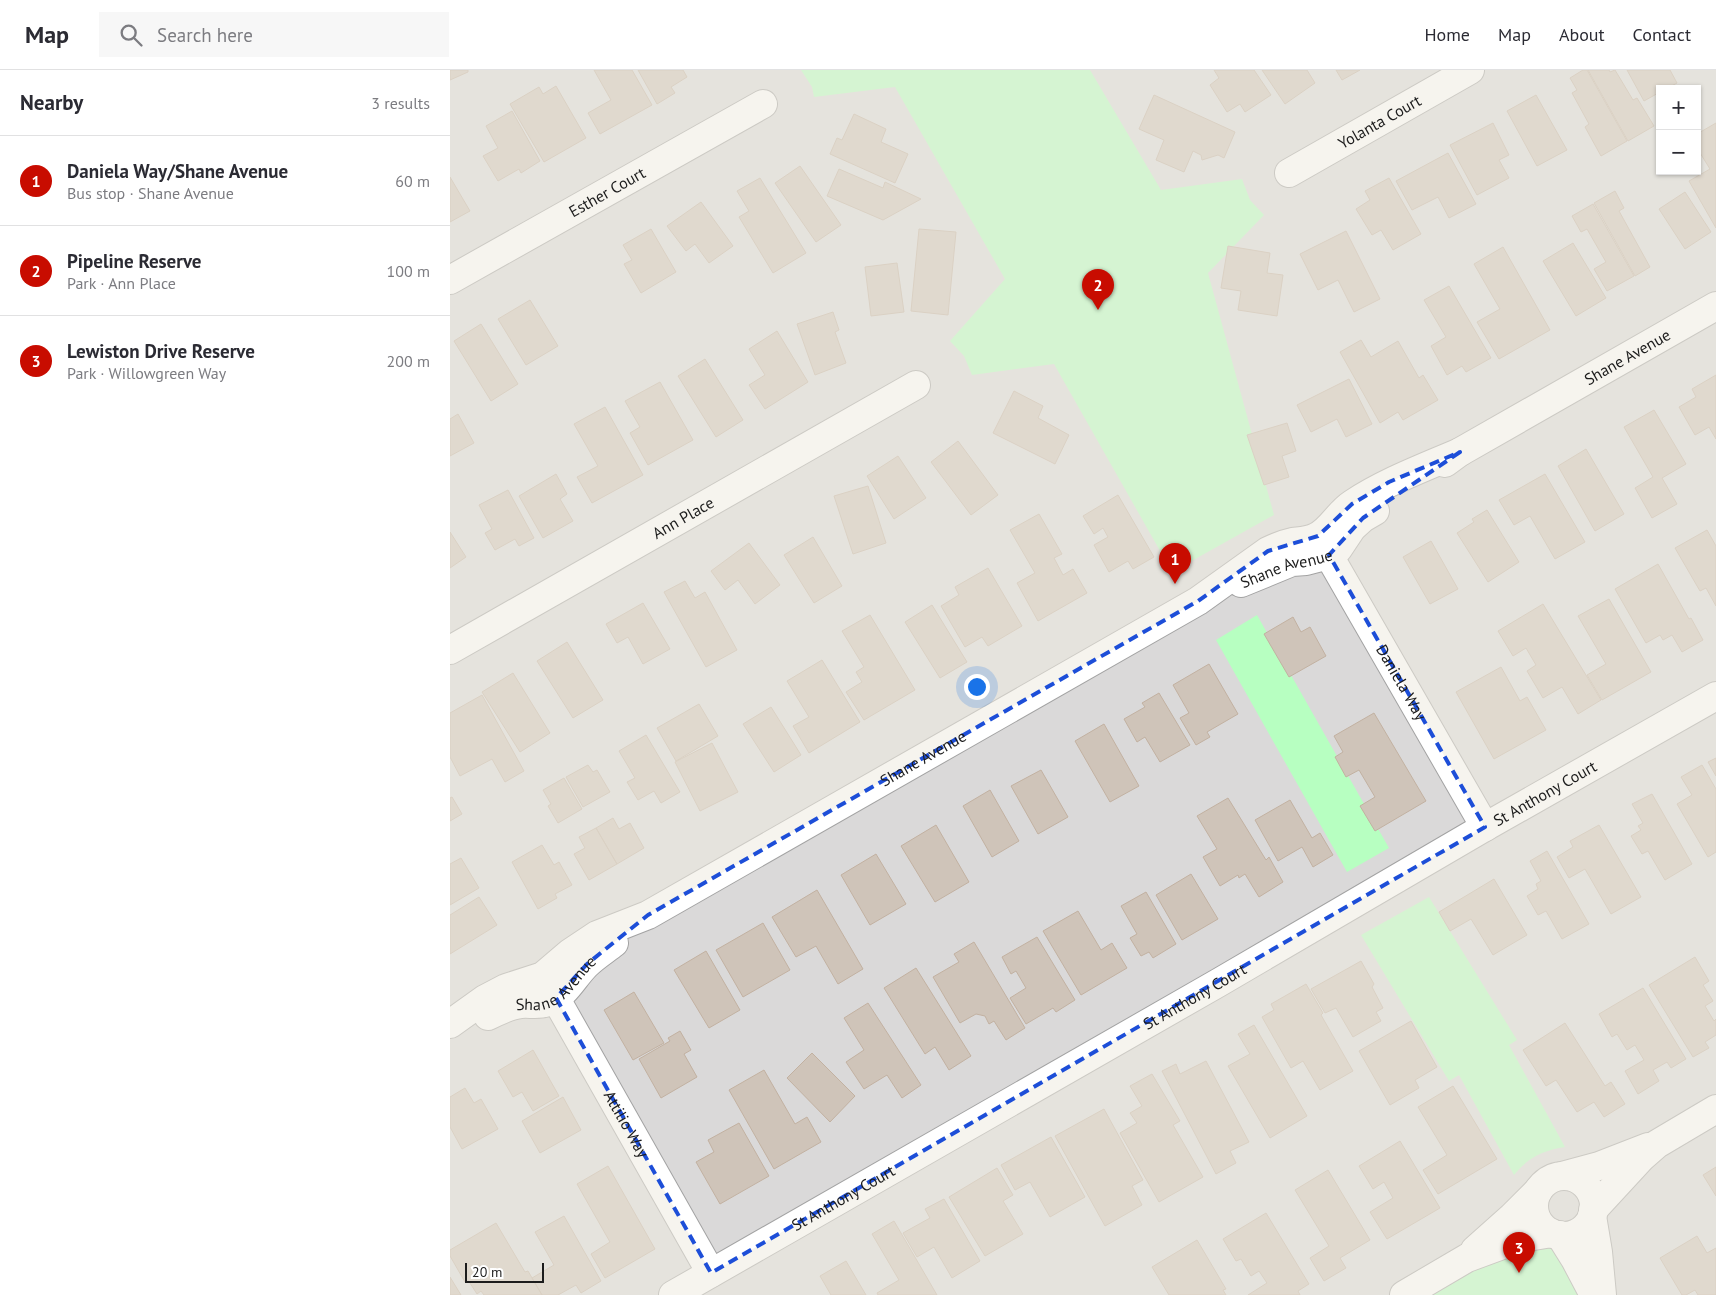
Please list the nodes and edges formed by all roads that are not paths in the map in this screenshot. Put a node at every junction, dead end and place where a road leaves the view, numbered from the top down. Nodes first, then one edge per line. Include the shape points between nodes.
1 (1470, 70) edge
2 (763, 104) dead end
3 (1289, 173) dead end
4 (450, 280) edge
5 (1716, 306) edge
6 (916, 386) dead end
7 (1323, 546) junction
8 (450, 650) edge
9 (1716, 696) edge
10 (1485, 827) junction
11 (549, 987) junction
12 (450, 1024) edge
13 (450, 1032) edge
14 (1716, 1109) edge
15 (1657, 1144) junction
16 (1562, 1176) junction
17 (1538, 1191) junction
18 (1593, 1213) junction
19 (1556, 1234) junction
20 (1467, 1258) junction
21 (711, 1273) junction
22 (672, 1295) edge
23 (1404, 1295) edge
24 (1594, 1295) edge
25 (1602, 1295) edge

1 - 3 street, Yolanta Court
2 - 4 street, Esther Court
5 - 7 street, Shane Avenue via 1460,452 1389,482 1340,514 1327,530
6 - 8 street, Ann Place
7 - 10 street, Daniela Way
7 - 11 street, Shane Avenue via 1307,541 1281,545 1268,551 1198,601 648,915 597,935 570,953
9 - 10 street, St Anthony Court
10 - 21 street, St Anthony Court
11 - 12 street, Shane Avenue via 506,988
11 - 13 street, Shane Avenue via 546,1004 508,1007
11 - 21 street, Attilio Way
14 - 15 street
15 - 16 street
15 - 18 street
16 - 17 street via 1546,1182
16 - 18 street via 1577,1179 1588,1187 1593,1198
17 - 19 street via 1534,1203 1538,1221
17 - 20 street
18 - 19 street via 1581,1230 1569,1235
18 - 25 street
19 - 20 street via 1521,1238
19 - 24 street via 1575,1259
20 - 23 street
21 - 22 street, St Anthony Court

